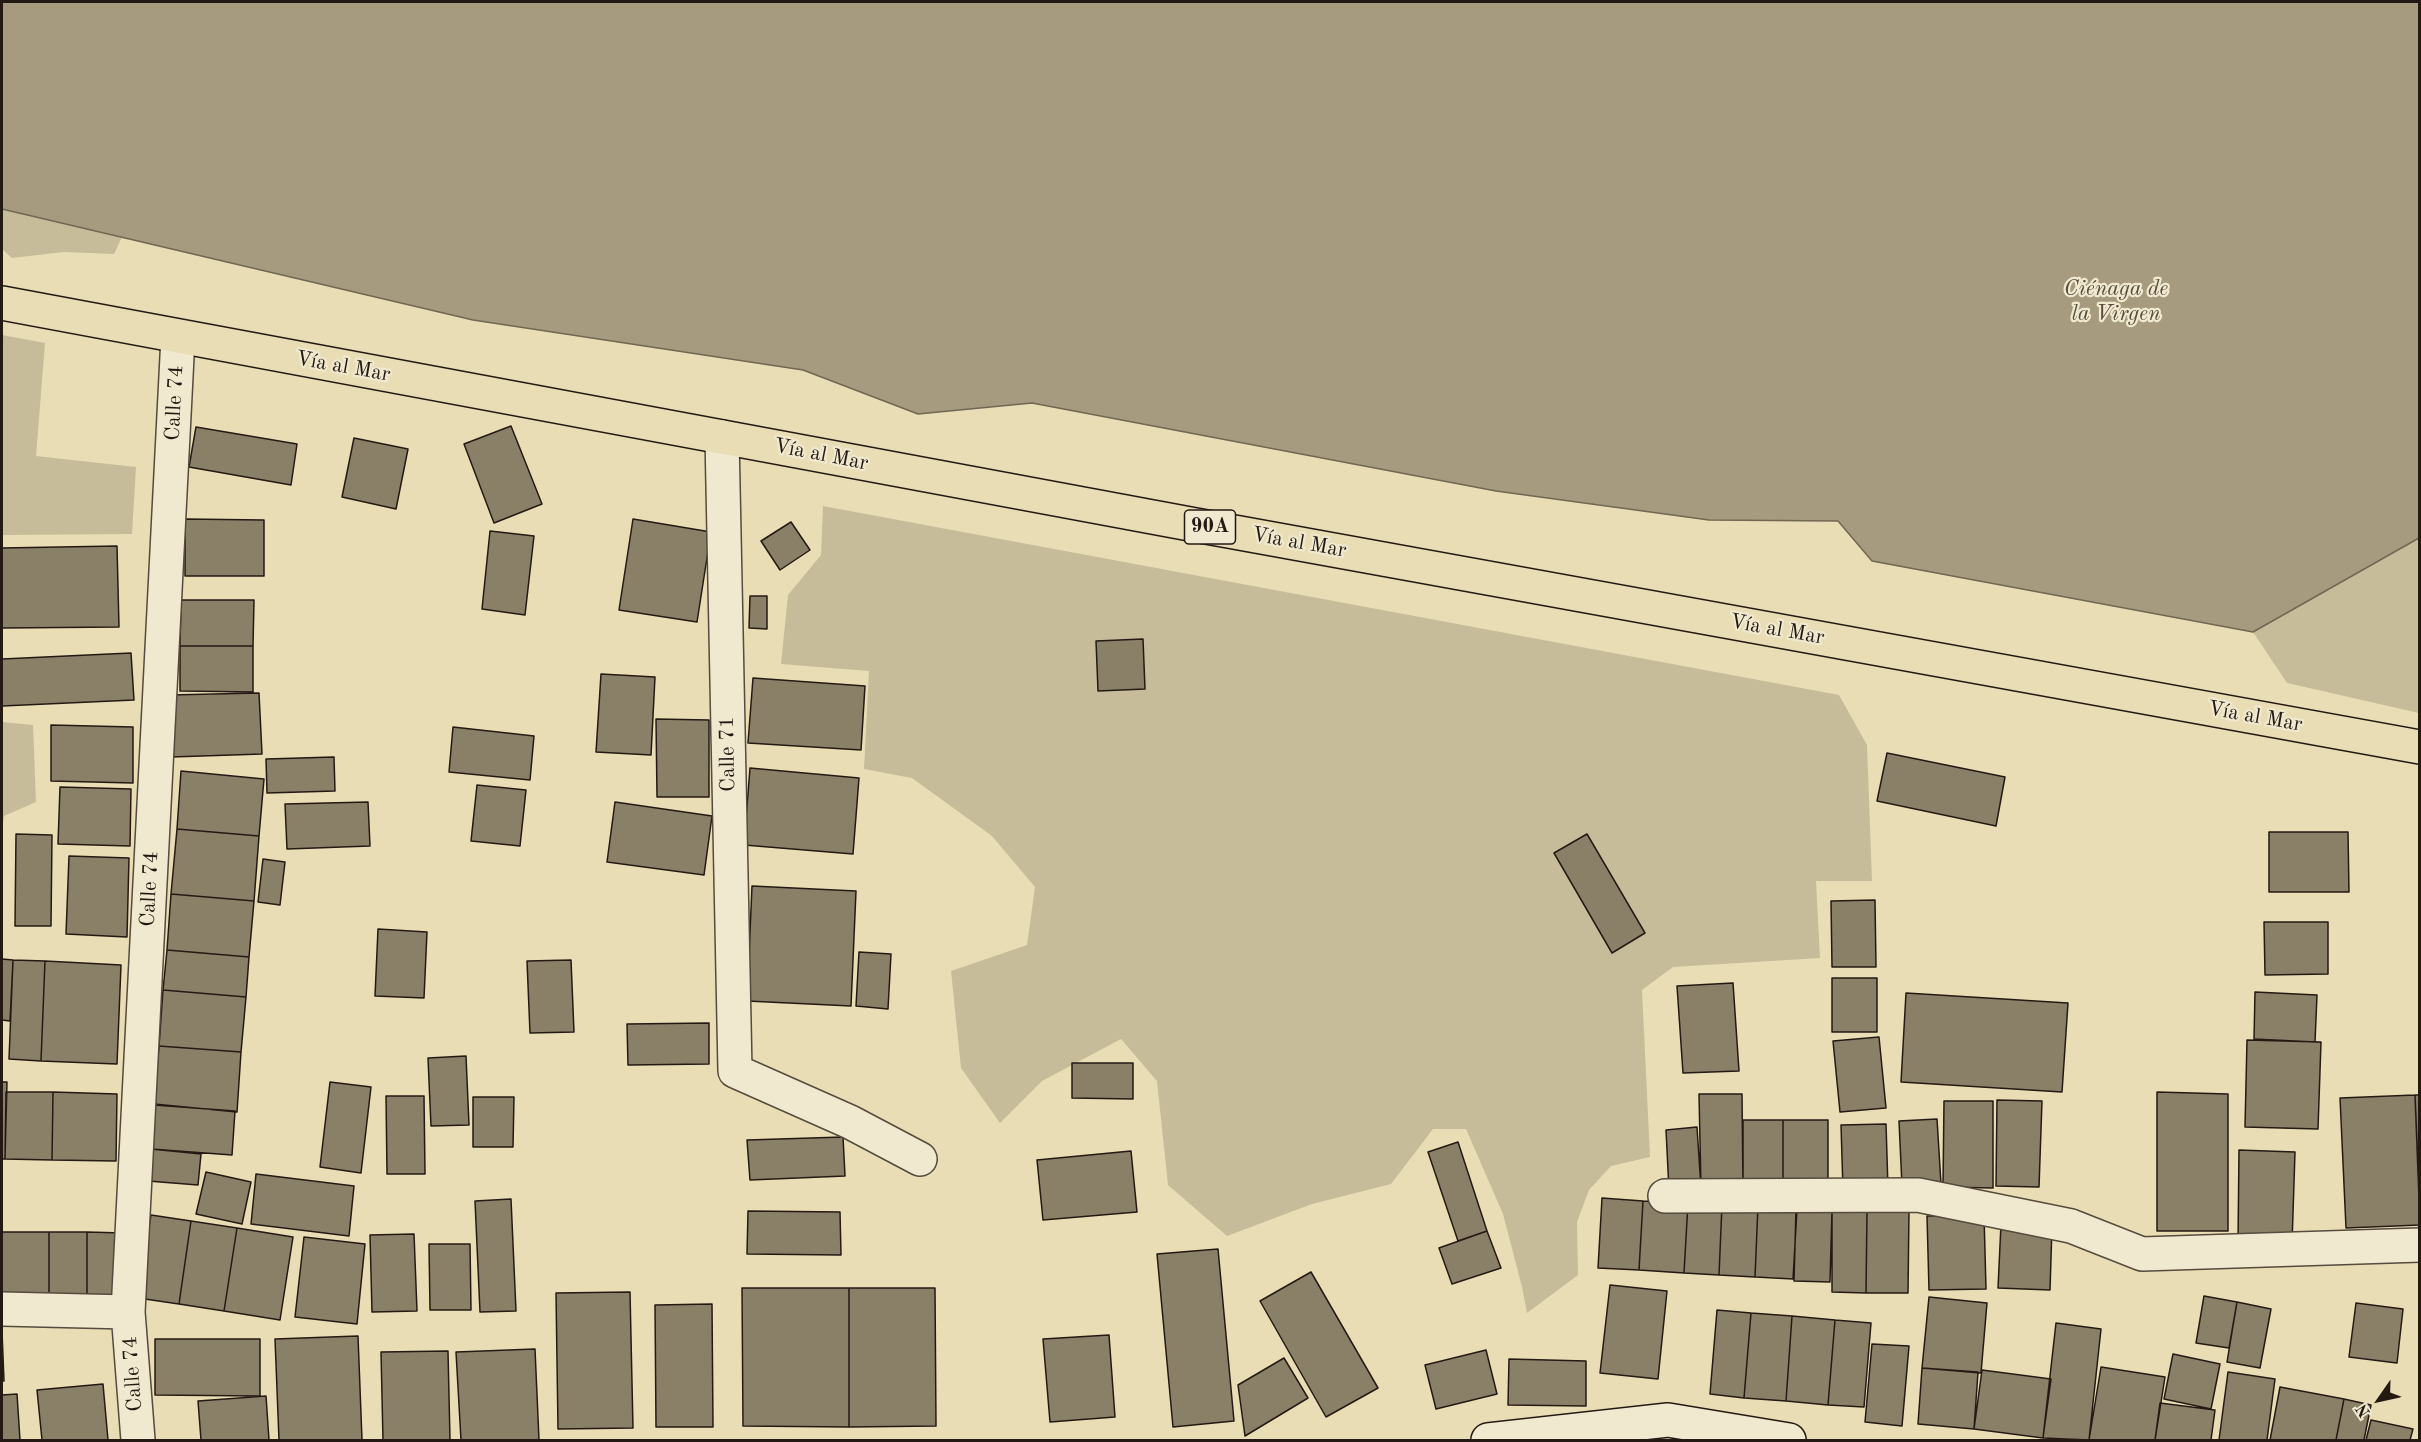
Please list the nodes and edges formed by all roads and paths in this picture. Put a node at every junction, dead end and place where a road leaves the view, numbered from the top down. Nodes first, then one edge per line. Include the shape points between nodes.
1 (2, 303) edge
2 (178, 337) junction
3 (722, 437) junction
4 (2420, 747) edge
5 (920, 1159) dead end
6 (1665, 1196) dead end
7 (2420, 1245) edge
8 (2, 1309) edge
9 (128, 1312) junction
10 (138, 1440) edge
11 (1488, 1440) edge
12 (1789, 1440) edge

1 - 2 highway, Vía al Mar / 90A
2 - 3 highway, Vía al Mar / 90A
2 - 9 street, Calle 74
3 - 4 highway, Vía al Mar / 90A
3 - 5 street, Calle 71 via 735,1071 850,1122
6 - 7 street via 1918,1195 2072,1226 2142,1254
8 - 9 street
9 - 10 street, Calle 74
11 - 12 street via 1668,1420

